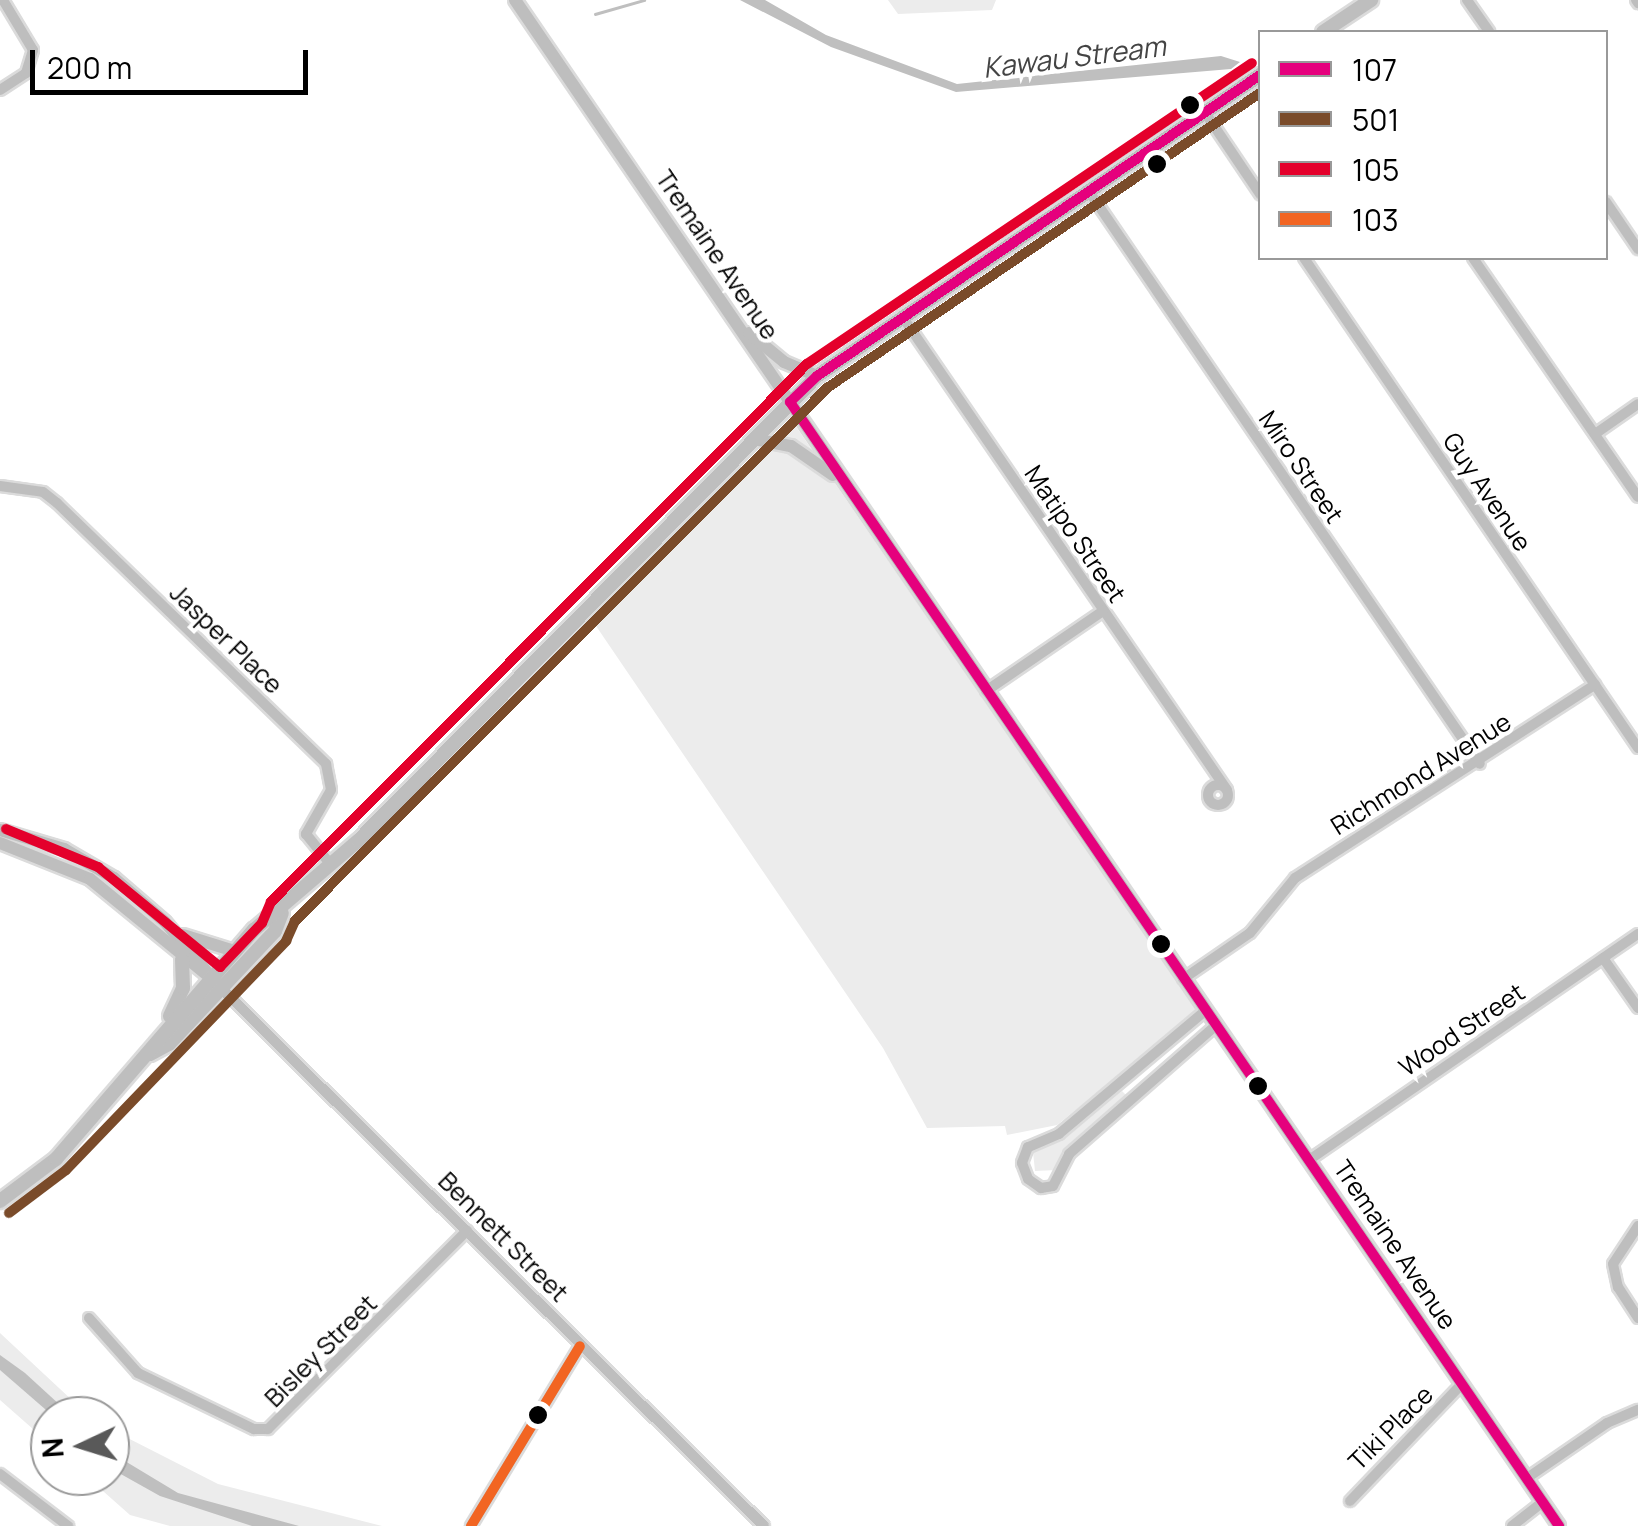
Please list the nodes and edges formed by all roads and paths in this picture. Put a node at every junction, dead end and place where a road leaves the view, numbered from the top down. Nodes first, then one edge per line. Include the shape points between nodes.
1 (3, 0) edge
2 (516, 0) edge
3 (1371, 0) edge
4 (1467, 0) edge
5 (1327, 30) edge
6 (1489, 30) edge
7 (1258, 77) edge
8 (0, 90) edge
9 (1206, 114) junction
10 (1258, 191) edge
11 (1090, 193) junction
12 (1608, 205) edge
13 (1638, 250) edge
14 (1305, 260) edge
15 (1475, 260) edge
16 (904, 320) junction
17 (735, 322) junction
18 (817, 376) junction
19 (790, 402) junction
20 (1638, 404) edge
21 (1595, 434) junction
22 (754, 440) junction
23 (843, 482) junction
24 (0, 486) edge
25 (1638, 498) edge
26 (1103, 611) junction
27 (1595, 685) junction
28 (986, 691) junction
29 (1638, 748) edge
30 (1480, 764) junction
31 (1221, 787) dead end
32 (0, 830) edge
33 (0, 844) edge
34 (330, 864) junction
35 (132, 902) junction
36 (282, 913) junction
37 (165, 922) junction
38 (1638, 934) edge
39 (234, 951) junction
40 (1603, 958) junction
41 (182, 960) junction
42 (1184, 979) junction
43 (216, 983) junction
44 (1638, 1008) edge
45 (1205, 1011) junction
46 (1215, 1026) junction
47 (162, 1030) junction
48 (150, 1054) junction
49 (1309, 1160) junction
50 (0, 1200) edge
51 (1638, 1226) edge
52 (466, 1230) junction
53 (89, 1318) dead end
54 (1638, 1318) edge
55 (580, 1346) junction
56 (1462, 1384) junction
57 (1638, 1410) edge
58 (0, 1474) edge
59 (1527, 1478) junction
60 (1350, 1500) dead end
61 (1543, 1502) junction
62 (68, 1526) edge
63 (471, 1526) edge
64 (764, 1526) edge
65 (1512, 1526) edge
66 (1559, 1526) edge

1 - 8 street via 33,50 26,73
2 - 17 main road, Tremaine Avenue
3 - 5 highway
4 - 6 street
7 - 9 highway
9 - 10 street
9 - 11 highway
11 - 16 highway
11 - 30 street, Miro Street
12 - 13 street
14 - 27 street, Guy Avenue
15 - 21 street
16 - 18 highway
16 - 26 street, Matipo Street
17 - 18 main road via 784,362
17 - 19 main road, Tremaine Avenue
18 - 19 highway
19 - 22 highway
19 - 23 main road, Tremaine Avenue
20 - 21 street
21 - 25 street
22 - 23 main road via 792,446
22 - 34 highway
23 - 28 main road, Tremaine Avenue
24 - 34 street, Jasper Place via 44,492 57,503 326,764 331,790 306,834
26 - 28 street
26 - 31 street, Matipo Street via 1216,770
27 - 29 street, Guy Avenue
27 - 30 street, Richmond Avenue
28 - 42 main road, Tremaine Avenue
30 - 42 street, Richmond Avenue via 1433,784 1295,878 1250,933
32 - 35 main road via 64,850
33 - 35 main road via 64,864
34 - 36 highway
35 - 37 main road
35 - 41 main road
36 - 39 highway
36 - 43 highway via 275,931
37 - 39 main road via 211,948
37 - 43 main road
38 - 40 street, Wood Street
39 - 43 highway
40 - 44 street
40 - 49 street, Wood Street
41 - 43 main road
41 - 47 highway via 182,988
42 - 45 main road, Tremaine Avenue
43 - 47 highway
43 - 48 highway via 169,1044
43 - 52 street, Bennett Street
45 - 46 main road, Tremaine Avenue
45 - 46 street via 1059,1134 1028,1147 1022,1163 1028,1179 1040,1188 1053,1186 1069,1154
46 - 49 main road, Tremaine Avenue
47 - 48 highway
48 - 50 highway via 56,1159
49 - 56 main road, Tremaine Avenue
51 - 54 street via 1613,1264 1618,1288
52 - 53 street, Bisley Street via 268,1429 138,1373
52 - 55 street, Bennett Street
55 - 63 street
55 - 64 street, Bennett Street
56 - 59 main road, Tremaine Avenue
56 - 60 street, Tiki Place
57 - 59 street via 1606,1423
58 - 62 street
59 - 61 main road, Tremaine Avenue
61 - 65 street
61 - 66 main road, Tremaine Avenue

